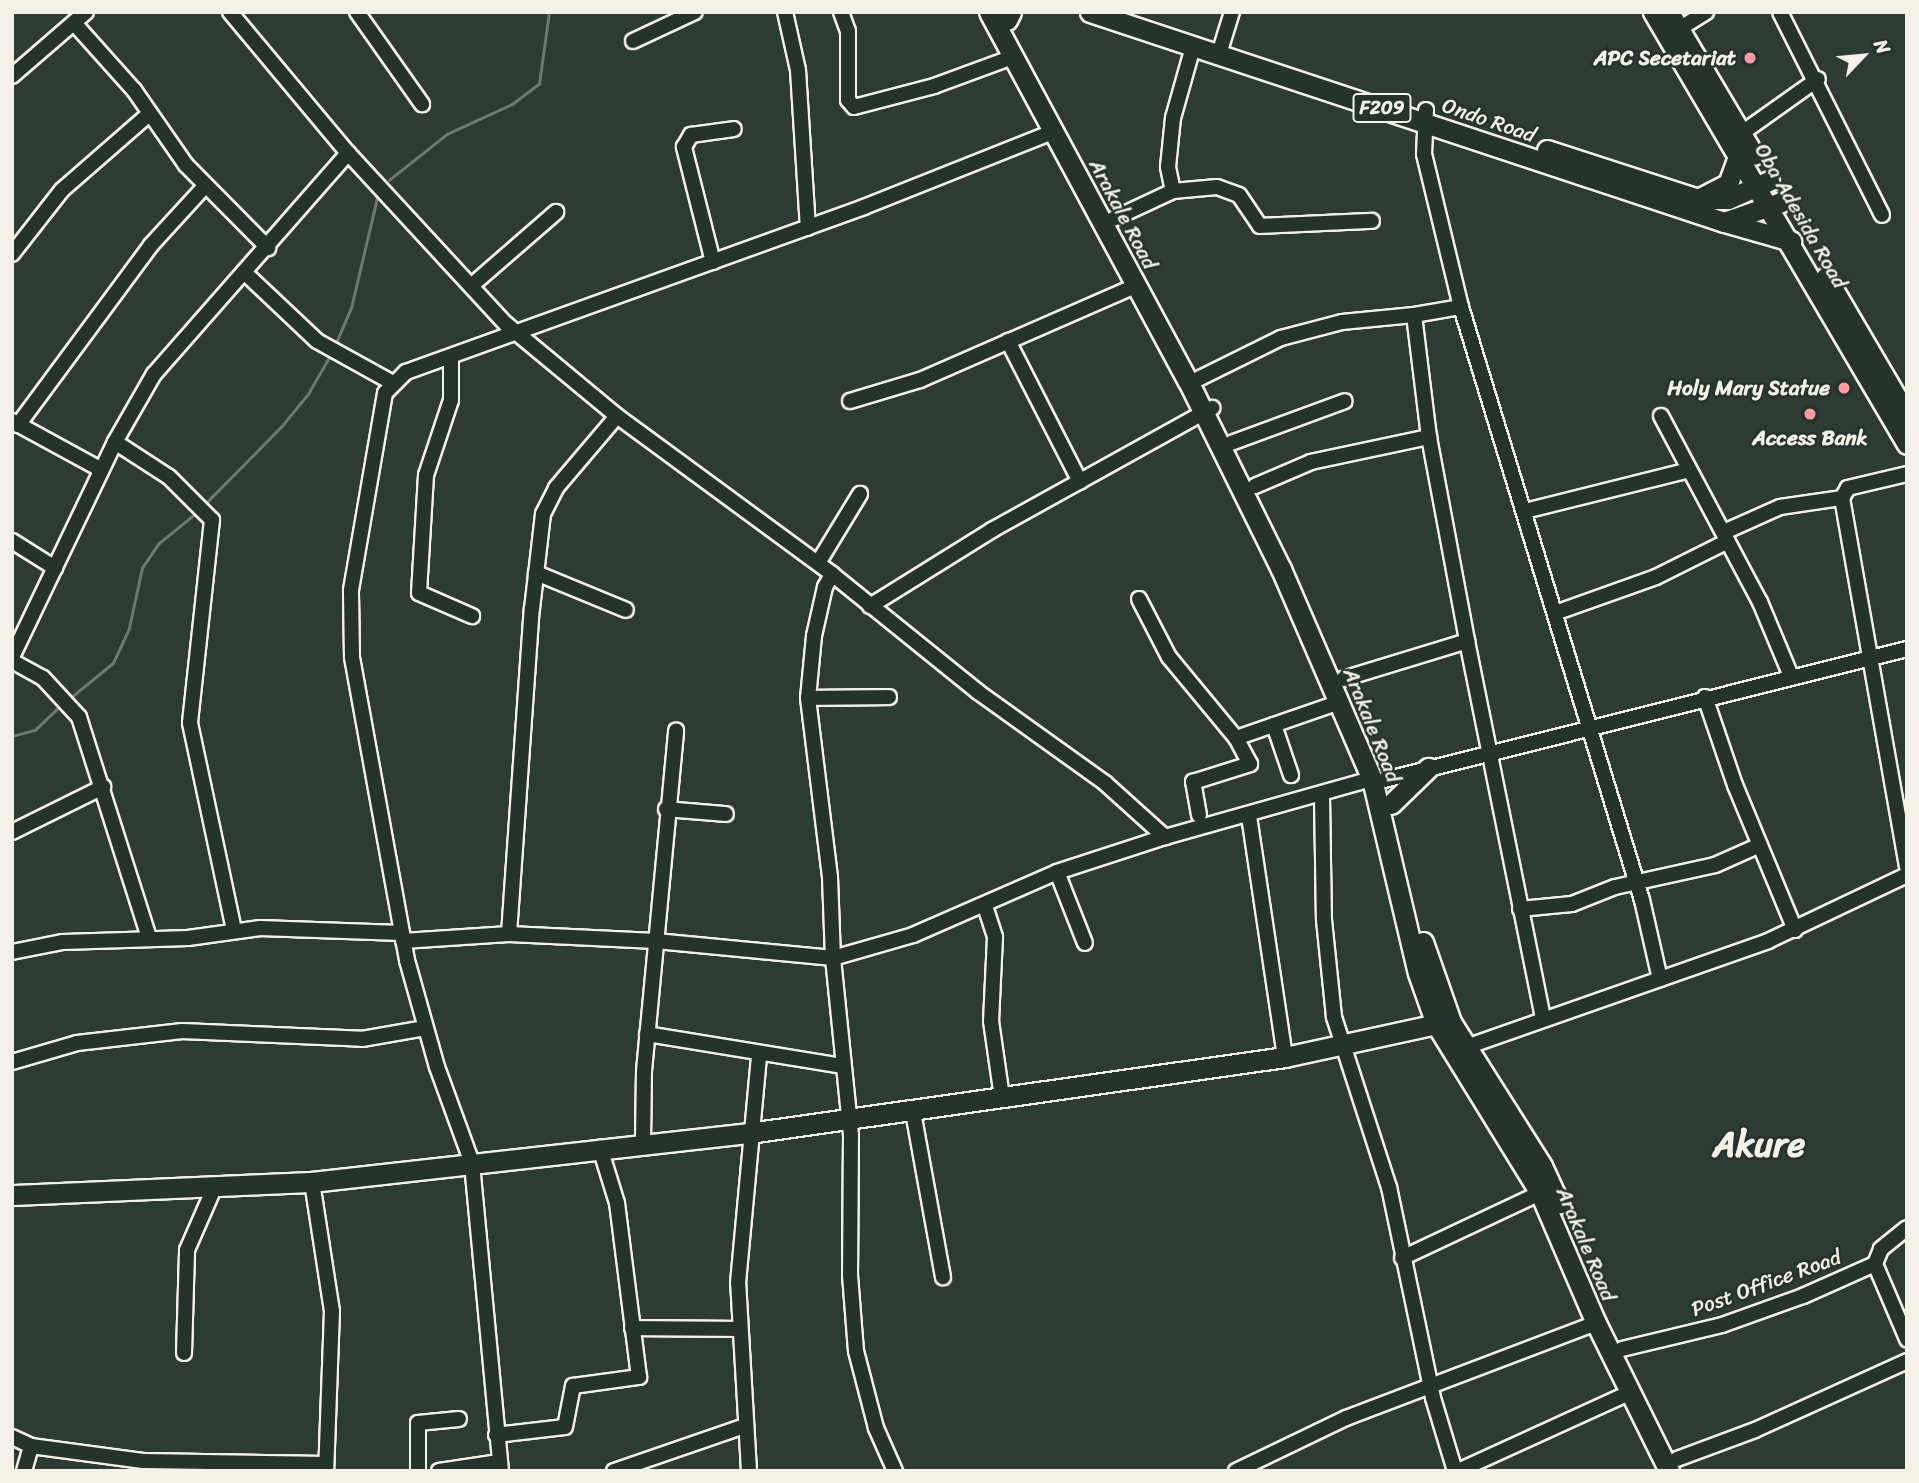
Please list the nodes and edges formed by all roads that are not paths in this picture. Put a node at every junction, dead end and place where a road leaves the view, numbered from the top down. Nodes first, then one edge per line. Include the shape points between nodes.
1 (230, 12) edge
2 (357, 12) edge
3 (695, 12) edge
4 (785, 12) edge
5 (841, 12) edge
6 (1090, 12) edge
7 (1129, 12) edge
8 (1232, 12) edge
9 (1653, 12) edge
10 (1706, 12) edge
11 (1780, 12) edge
12 (1002, 14) edge
13 (82, 15) edge
14 (1674, 21) edge
15 (633, 41) dead end
16 (1193, 47) junction
17 (1220, 49) junction
18 (1013, 57) junction
19 (12, 76) edge
20 (1818, 79) junction
21 (422, 104) dead end
22 (149, 114) junction
23 (1425, 116) junction
24 (734, 129) dead end
25 (1052, 132) junction
26 (1742, 133) junction
27 (348, 153) junction
28 (1739, 154) junction
29 (1763, 184) junction
30 (205, 186) junction
31 (1173, 191) junction
32 (1698, 199) junction
33 (1775, 205) junction
34 (556, 212) dead end
35 (1882, 215) dead end
36 (1113, 219) junction
37 (1372, 221) dead end
38 (1724, 222) junction
39 (808, 228) junction
40 (1791, 241) junction
41 (268, 248) junction
42 (12, 254) edge
43 (713, 262) junction
44 (244, 272) junction
45 (471, 286) junction
46 (1135, 286) junction
47 (1461, 307) junction
48 (1414, 316) junction
49 (519, 334) junction
50 (1008, 341) junction
51 (451, 359) junction
52 (1874, 373) junction
53 (1198, 379) junction
54 (391, 382) junction
55 (850, 401) dead end
56 (1345, 401) dead end
57 (1208, 410) junction
58 (1907, 415) edge
59 (617, 416) junction
60 (1661, 416) dead end
61 (15, 423) edge
62 (1429, 437) junction
63 (114, 442) junction
64 (1231, 443) junction
65 (1907, 444) edge
66 (102, 470) junction
67 (1689, 470) junction
68 (1907, 474) edge
69 (1080, 482) junction
70 (1255, 486) junction
71 (859, 494) dead end
72 (1842, 498) junction
73 (1525, 512) junction
74 (1726, 537) junction
75 (12, 541) edge
76 (818, 563) junction
77 (1287, 566) junction
78 (55, 568) junction
79 (536, 573) junction
80 (832, 574) junction
81 (1139, 599) dead end
82 (870, 606) junction
83 (626, 610) dead end
84 (1555, 613) junction
85 (472, 616) dead end
86 (1467, 641) junction
87 (1907, 649) edge
88 (1868, 657) junction
89 (12, 659) edge
90 (1791, 676) junction
91 (1343, 679) junction
92 (889, 697) dead end
93 (1704, 697) junction
94 (808, 698) junction
95 (1340, 702) junction
96 (1273, 725) junction
97 (1588, 727) junction
98 (676, 730) dead end
99 (1236, 738) junction
100 (1491, 751) junction
101 (1428, 768) junction
102 (1292, 775) dead end
103 (1378, 780) junction
104 (103, 787) junction
105 (1322, 796) junction
106 (1391, 804) junction
107 (666, 809) junction
108 (726, 814) dead end
109 (1199, 815) dead end
110 (1250, 816) junction
111 (12, 832) edge
112 (1165, 838) junction
113 (1760, 845) junction
114 (1907, 867) edge
115 (1057, 872) junction
116 (1907, 875) edge
117 (1636, 883) junction
118 (985, 906) junction
119 (1409, 908) junction
120 (1520, 909) junction
121 (234, 930) junction
122 (1795, 930) junction
123 (509, 934) junction
124 (402, 937) junction
125 (149, 938) junction
126 (656, 941) junction
127 (1085, 943) dead end
128 (12, 952) edge
129 (833, 958) junction
130 (1661, 979) junction
131 (1543, 1017) junction
132 (1436, 1024) junction
133 (425, 1028) junction
134 (647, 1034) junction
135 (1466, 1047) junction
136 (1342, 1048) junction
137 (760, 1055) junction
138 (1285, 1057) junction
139 (12, 1062) edge
140 (842, 1066) junction
141 (1002, 1097) junction
142 (913, 1112) junction
143 (846, 1120) junction
144 (1505, 1120) junction
145 (749, 1133) junction
146 (643, 1142) junction
147 (600, 1148) junction
148 (472, 1163) junction
149 (312, 1182) junction
150 (215, 1186) junction
151 (1540, 1193) junction
152 (12, 1195) edge
153 (1907, 1228) edge
154 (1402, 1258) junction
155 (1875, 1264) junction
156 (943, 1277) dead end
157 (1596, 1323) junction
158 (632, 1328) junction
159 (739, 1329) junction
160 (1907, 1339) edge
161 (1622, 1349) junction
162 (184, 1353) dead end
163 (1907, 1361) edge
164 (1433, 1384) junction
165 (1632, 1392) junction
166 (459, 1419) dead end
167 (745, 1426) junction
168 (496, 1435) junction
169 (12, 1437) edge
170 (31, 1446) junction
171 (653, 1464) edge
172 (500, 1466) edge
173 (326, 1467) edge
174 (1673, 1468) edge
175 (24, 1471) edge
176 (418, 1471) edge
177 (439, 1471) edge
178 (614, 1471) edge
179 (749, 1471) edge
180 (895, 1471) edge
181 (1236, 1471) edge
182 (1457, 1471) edge

1 - 27 street
2 - 21 street
3 - 15 street
4 - 39 street via 799,70
5 - 18 street via 848,31 848,100 854,107 934,86
6 - 16 main road, Ondo Road / F209
7 - 17 main road, Ondo Road / F209
8 - 17 street
9 - 28 main road, Oba Adesida Road
10 - 14 street
11 - 20 street
12 - 18 main road, Arakale Road
12 - 36 main road, Arakale Road
13 - 19 street
13 - 22 street
14 - 26 main road
16 - 17 main road, Ondo Road / F209
16 - 31 street via 1173,118 1168,166
17 - 23 main road, Ondo Road / F209
18 - 25 main road, Arakale Road
20 - 26 street
20 - 35 street
22 - 30 street
22 - 42 street via 70,182
23 - 32 main road, Ondo Road / F209
23 - 38 main road, Ondo Road / F209
23 - 47 street via 1424,153
24 - 43 street via 691,135 684,147
25 - 39 street
25 - 46 main road, Arakale Road
26 - 29 main road
27 - 41 street
27 - 45 street
28 - 29 main road, Oba Adesida Road
28 - 32 main road via 1728,184
29 - 32 main road, F209 via 1728,200
29 - 33 main road, Oba Adesida Road
30 - 41 street
30 - 61 street via 151,245
31 - 36 street
31 - 37 street via 1231,190 1260,226
33 - 38 main road
33 - 40 main road, Oba Adesida Road
33 - 52 main road
34 - 45 street
36 - 53 main road, Arakale Road
38 - 40 main road
39 - 43 street
40 - 52 main road, Oba Adesida Road
41 - 44 street
43 - 49 street
44 - 54 street via 317,341
44 - 63 street via 153,374
45 - 49 street
46 - 50 street
46 - 57 main road, Arakale Road
47 - 48 street
47 - 73 street
48 - 53 street via 1342,322 1294,334
48 - 62 street
49 - 51 street
49 - 59 street
50 - 55 street via 920,380
50 - 69 street
51 - 54 street via 406,372
51 - 85 street via 451,400 425,484 419,593
52 - 58 main road
52 - 65 main road, Oba Adesida Road
53 - 57 main road, Arakale Road
54 - 124 street via 385,393 357,542 349,627
56 - 64 street
57 - 64 main road, Arakale Road
57 - 69 street
57 - 77 main road, Arakale Road
59 - 76 street
59 - 79 street via 548,499
60 - 67 street
61 - 66 street
62 - 70 street via 1311,463
62 - 86 street
63 - 66 street
63 - 121 street via 169,477 203,508 212,523 202,580 190,723
64 - 70 main road, Arakale Road
66 - 78 street
67 - 73 street
67 - 74 street
68 - 72 street via 1848,488
69 - 82 street
70 - 77 main road, Arakale Road
71 - 76 street
72 - 74 street via 1780,508
72 - 88 street
73 - 84 street
74 - 84 street via 1656,577
74 - 90 street
75 - 78 street
76 - 80 street
77 - 91 main road, Arakale Road
77 - 95 main road, Arakale Road
78 - 89 street
79 - 83 street
79 - 123 street
80 - 82 street
80 - 94 street via 814,636
81 - 99 street via 1168,657
82 - 112 street via 978,692 1105,783
84 - 97 street
86 - 91 street
86 - 100 street
87 - 88 street
88 - 90 street
88 - 114 street
89 - 104 street via 66,698 88,739
90 - 93 street
91 - 103 main road, Arakale Road
92 - 94 street
93 - 97 street
93 - 113 street
94 - 129 street via 830,877
95 - 96 street
95 - 103 main road, Arakale Road
96 - 99 street
96 - 102 street
97 - 100 street
97 - 117 street
98 - 107 street
99 - 109 street via 1250,764 1193,782
100 - 101 street
100 - 120 street
101 - 103 street
101 - 106 main road
103 - 105 street
103 - 106 main road, Arakale Road
103 - 119 main road, Arakale Road
104 - 111 street
104 - 125 street
105 - 110 street
105 - 136 street via 1328,971
106 - 119 main road, Arakale Road
107 - 108 street
107 - 126 street
110 - 112 street
110 - 138 street
112 - 115 street
113 - 117 street via 1715,865
113 - 122 street
115 - 118 street
115 - 127 street
116 - 122 street
117 - 120 street via 1559,907
117 - 130 street
118 - 129 street via 914,935
118 - 141 street via 995,937 990,1021
119 - 132 main road, Arakale Road
119 - 135 main road, Arakale Road via 1443,1003
120 - 131 street
121 - 124 street
121 - 125 street via 188,938
122 - 130 street
123 - 124 street
123 - 126 street
124 - 133 street
125 - 128 street via 63,942
126 - 129 street
126 - 134 street
129 - 140 street
130 - 131 street
131 - 135 street
132 - 136 main road
132 - 144 main road, Arakale Road
133 - 139 street via 350,1039 182,1031 77,1043
133 - 148 street
134 - 137 street
134 - 146 street
135 - 144 main road, Arakale Road
136 - 138 main road
136 - 154 street via 1389,1187
137 - 140 street
137 - 145 street
138 - 141 main road
140 - 143 street
141 - 142 main road
142 - 143 main road
142 - 156 street
143 - 145 main road
143 - 180 street via 851,1135 850,1275 856,1352 876,1428
144 - 151 main road, Arakale Road
144 - 161 main road, Arakale Road via 1542,1166
145 - 146 main road
145 - 159 street
146 - 147 main road
147 - 148 main road
147 - 158 street via 617,1203
148 - 149 main road
148 - 168 street
149 - 150 main road
149 - 173 street via 332,1311
150 - 152 main road
150 - 162 street via 187,1250
151 - 154 street
151 - 157 main road, Arakale Road
153 - 155 street, Post Office Road via 1881,1249
154 - 164 street
155 - 160 street
155 - 161 street, Post Office Road via 1722,1325
157 - 164 street
157 - 165 main road, Arakale Road
158 - 159 street
158 - 168 street via 639,1377 573,1386 565,1427
159 - 167 street
161 - 174 main road, Arakale Road
163 - 174 street
164 - 181 street via 1346,1418
164 - 182 street
165 - 174 main road, Arakale Road
165 - 182 street
166 - 176 street via 418,1423
167 - 171 street
167 - 179 street
168 - 172 street
169 - 170 street
170 - 173 street via 202,1465
170 - 175 street
171 - 178 street
172 - 177 street

